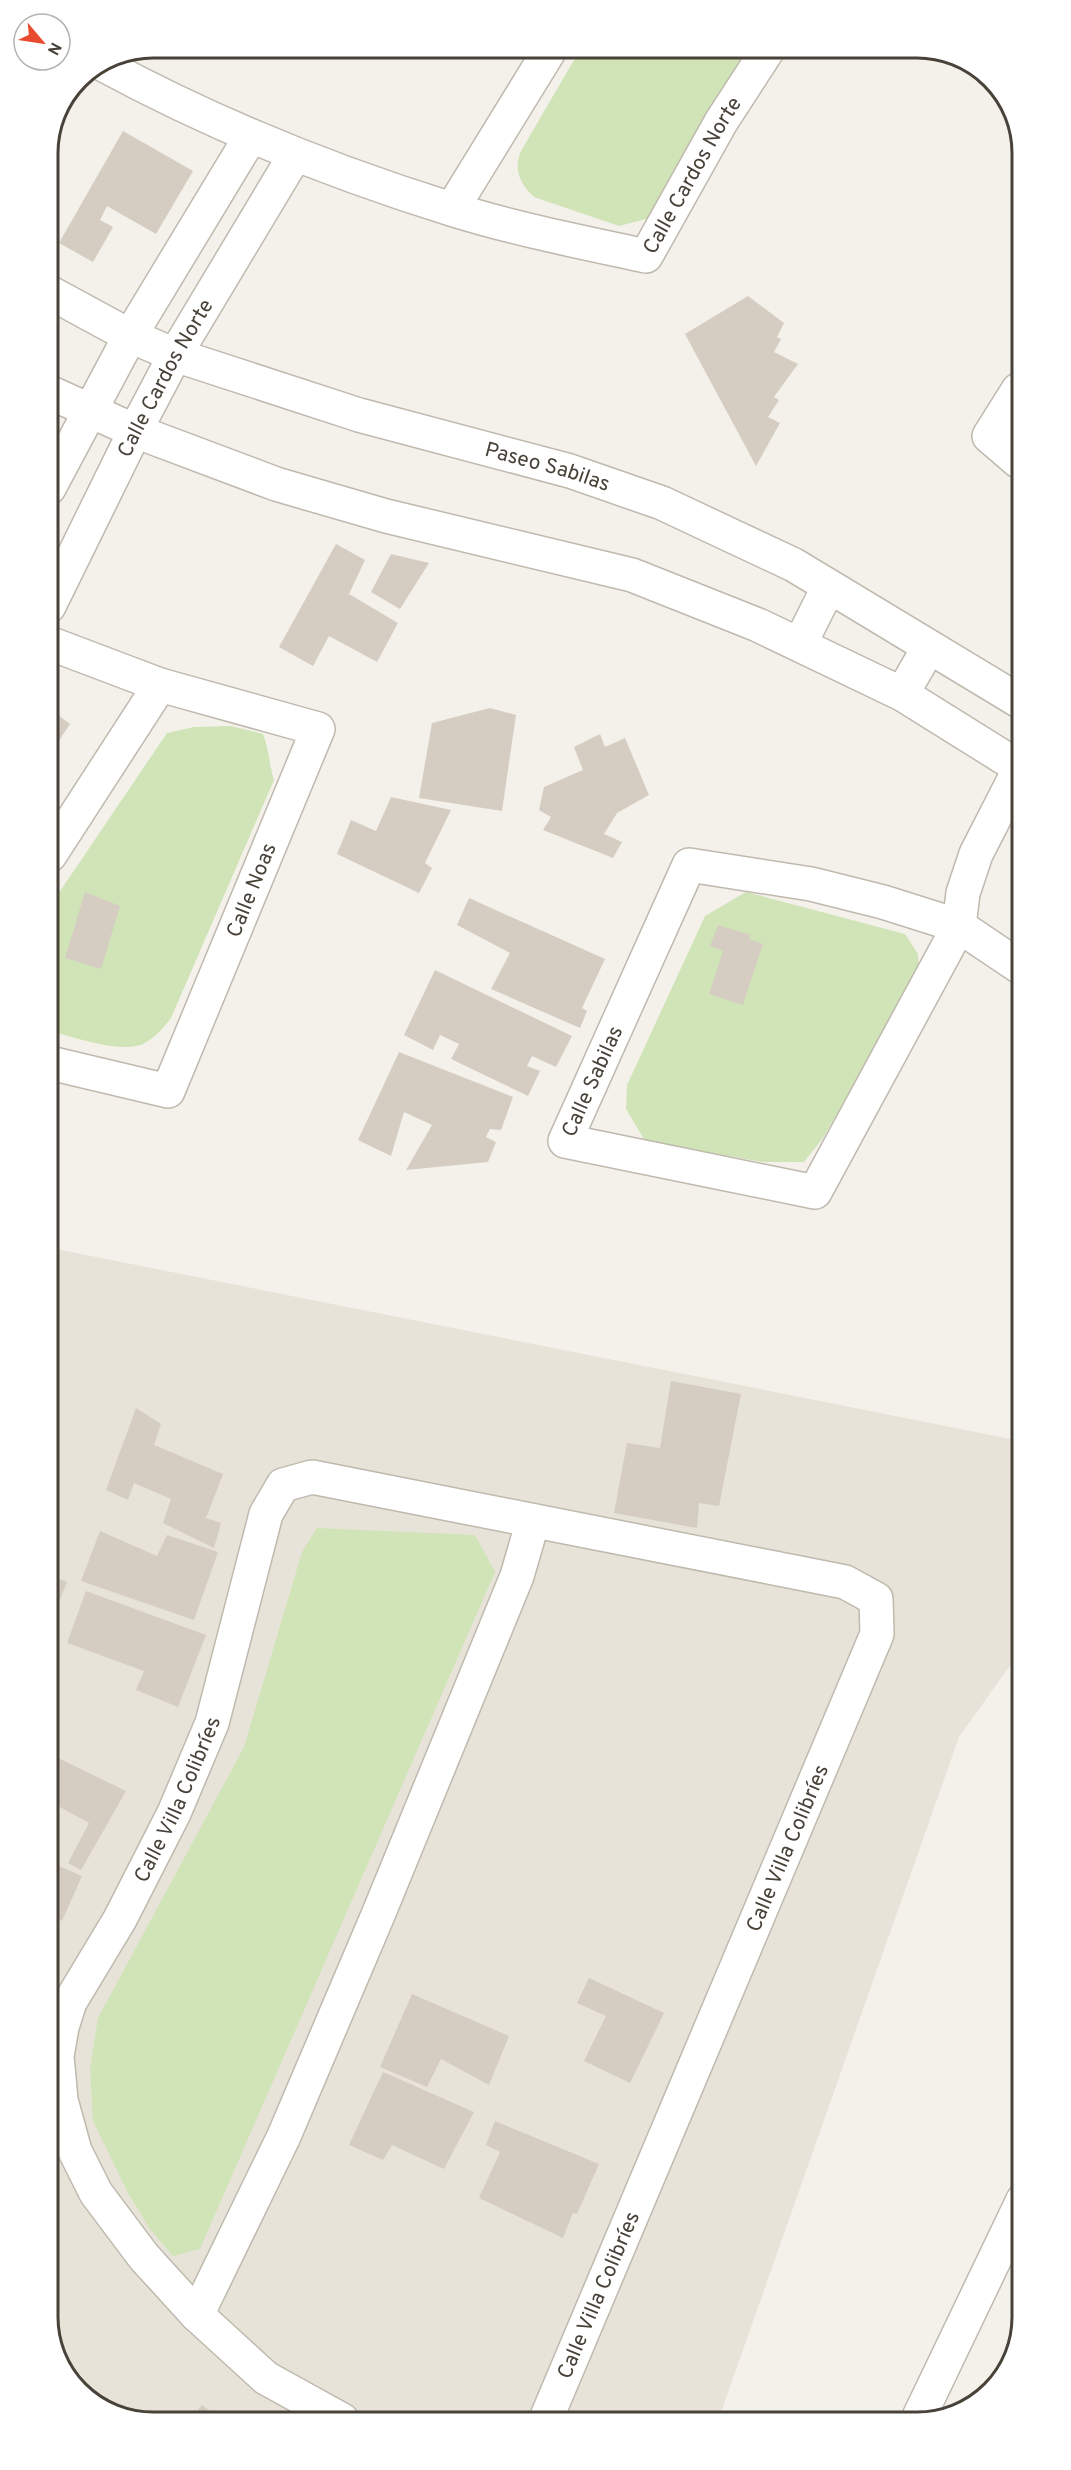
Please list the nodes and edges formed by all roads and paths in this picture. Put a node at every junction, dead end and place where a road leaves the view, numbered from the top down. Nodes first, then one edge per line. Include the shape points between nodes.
1 (545, 59) edge
2 (762, 59) edge
3 (114, 68) edge
4 (251, 136) junction
5 (295, 154) junction
6 (452, 209) junction
7 (59, 297) edge
8 (130, 336) junction
9 (176, 355) junction
10 (59, 397) edge
11 (1012, 400) edge
12 (88, 411) junction
13 (135, 431) junction
14 (1012, 456) edge
15 (59, 469) edge
16 (59, 586) edge
17 (828, 588) junction
18 (800, 644) junction
19 (59, 647) edge
20 (929, 647) junction
21 (160, 685) junction
22 (902, 694) junction
23 (1012, 697) edge
24 (1012, 764) edge
25 (1012, 782) edge
26 (59, 842) edge
27 (959, 926) junction
28 (1012, 962) edge
29 (59, 1066) edge
30 (533, 1521) junction
31 (62, 2001) edge
32 (58, 2042) edge
33 (58, 2078) edge
34 (1012, 2223) edge
35 (197, 2315) junction
36 (326, 2411) edge
37 (549, 2412) edge
38 (922, 2412) edge

1 - 6 street
2 - 6 street, Calle Cardos Norte via 721,122 646,256
3 - 4 street, Calle Cardos Norte
4 - 5 street, Calle Cardos Norte
4 - 8 street
5 - 6 street, Calle Cardos Norte
5 - 9 street, Calle Cardos Norte
7 - 8 street, Paseo Sabilas
8 - 9 street, Paseo Sabilas
8 - 12 street
9 - 13 street, Calle Cardos Norte
9 - 17 street, Paseo Sabilas via 359,415 570,471 662,503 759,548
10 - 12 street
11 - 14 street via 989,436
12 - 13 street
12 - 15 street
13 - 16 street, Calle Cardos Norte
13 - 18 street via 276,484 386,516 632,575
17 - 18 street
17 - 20 street, Paseo Sabilas
18 - 22 street
19 - 21 street, Calle Noas
20 - 22 street
20 - 23 street, Paseo Sabilas
21 - 26 street
21 - 29 street, Calle Noas via 318,729 168,1091
22 - 24 street
25 - 27 street, Calle Sabilas via 976,854 963,893
27 - 27 street, Calle Sabilas via 815,1192 565,1141 689,865 811,884
27 - 28 street, Calle Sabilas
30 - 31 street, Calle Villa Colibríes via 312,1477 283,1485 266,1514 212,1723 174,1813 120,1919
30 - 35 street via 517,1575 369,1938 284,2136
30 - 37 street, Calle Villa Colibríes via 846,1582 876,1599 877,1623 877,1634
31 - 32 street, Calle Villa Colibríes
33 - 35 street, Calle Villa Colibríes via 75,2151 96,2193 144,2257
34 - 38 street
35 - 36 street, Calle Villa Colibríes via 266,2378

